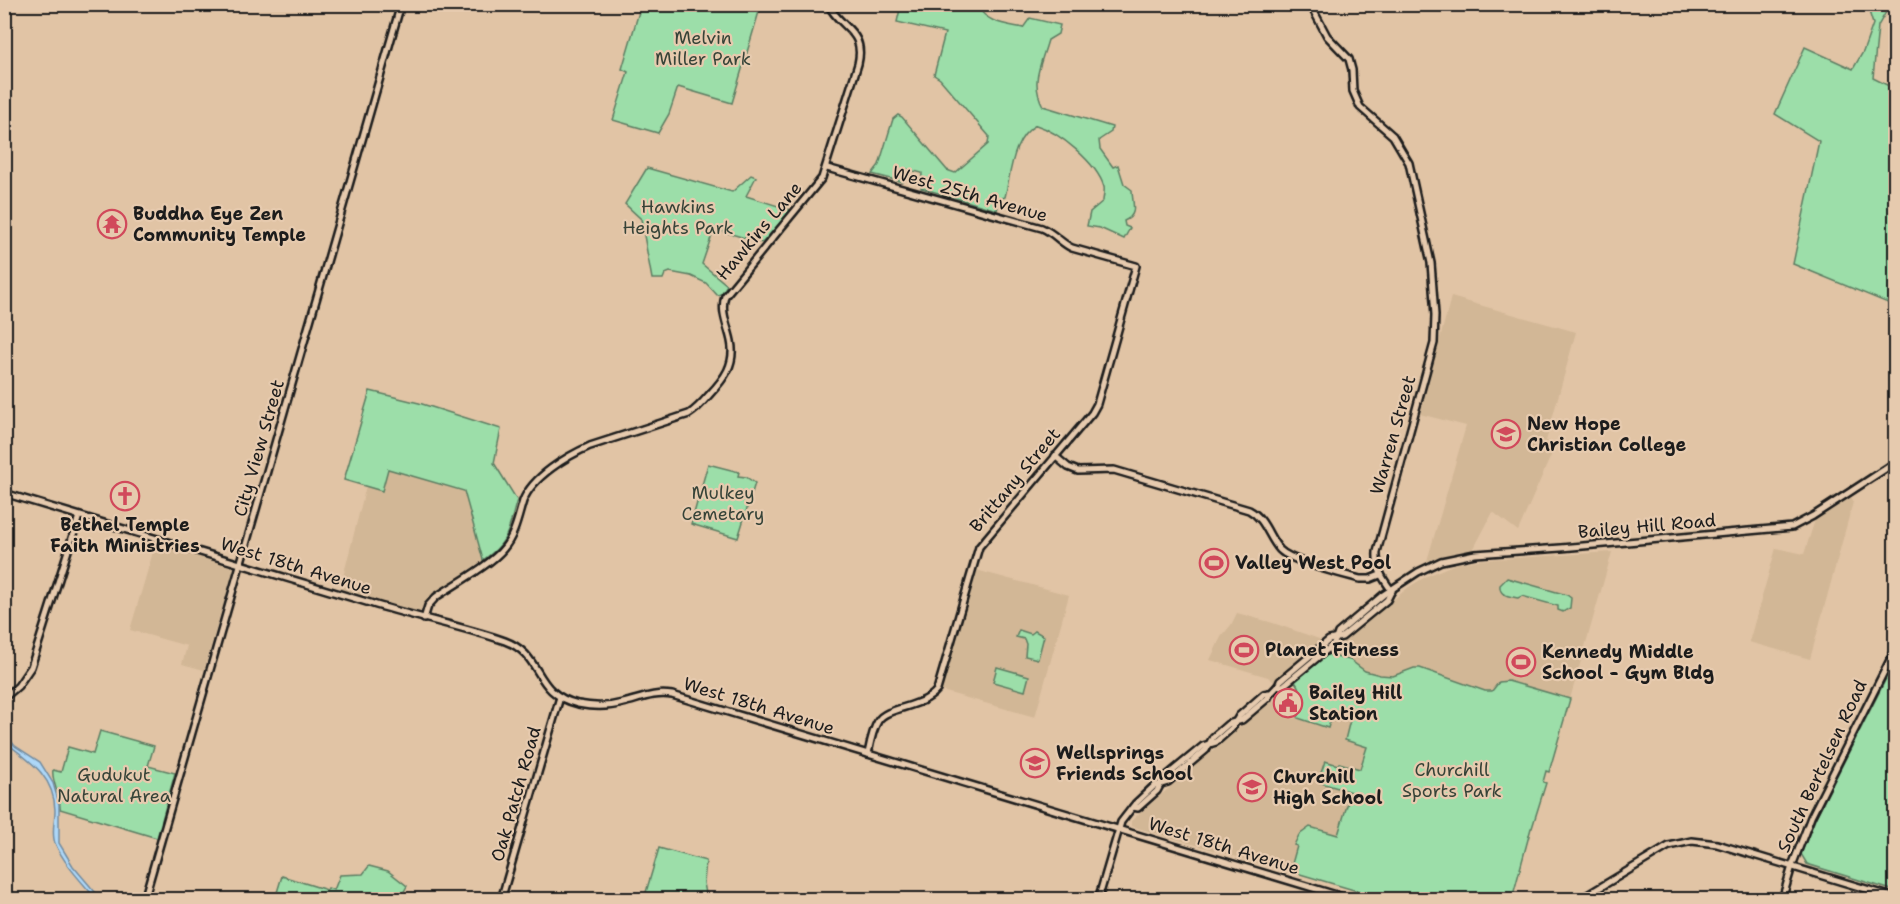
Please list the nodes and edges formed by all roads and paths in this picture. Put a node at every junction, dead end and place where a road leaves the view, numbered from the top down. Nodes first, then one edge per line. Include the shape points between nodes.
1 (401, 4) edge
2 (828, 4) edge
3 (1310, 4) edge
4 (827, 168) junction
5 (1136, 266) joint
6 (1055, 456) junction
7 (1896, 462) edge
8 (4, 493) edge
9 (79, 516) junction
10 (241, 565) junction
11 (1380, 575) junction
12 (1392, 591) junction
13 (424, 619) junction
14 (1896, 648) edge
15 (6, 697) edge
16 (560, 697) junction
17 (868, 754) junction
18 (1119, 830) junction
19 (1792, 866) junction
20 (1896, 898) edge
21 (144, 900) edge
22 (501, 900) edge
23 (1098, 900) edge
24 (1353, 900) edge
25 (1579, 900) edge
26 (1782, 900) edge

1 - 10 street, City View Street
2 - 4 street, Hawkins Lane via 855,35 860,52
3 - 11 street, Warren Street via 1327,36 1349,59 1353,92 1360,107 1393,136 1408,163 1433,283 1434,343 1379,543
4 - 5 street, West 25th Avenue via 1042,228 1072,248
4 - 13 street, Hawkins Lane via 725,296 723,308 731,340 731,361 725,377 689,414 580,450 540,477 525,498 504,549 436,597
5 - 6 street, Brittany Street via 1097,404
6 - 11 street via 1078,471 1113,470 1249,510 1262,520 1287,555 1360,579
6 - 17 street, Brittany Street via 978,549 937,690 926,700 881,717
7 - 12 street, Bailey Hill Road via 1792,527 1458,556 1419,572
8 - 9 street, West 18th Avenue
9 - 10 street, West 18th Avenue
9 - 15 street via 31,667
10 - 13 street, West 18th Avenue
10 - 21 street, City View Street
11 - 12 street
12 - 18 street, Bailey Hill Road via 1386,600 1336,638 1334,644 1269,693 1216,742 1208,744 1194,761 1161,784 1138,808 1132,807
13 - 16 street, West 18th Avenue via 515,646 527,655 546,686
14 - 19 street, South Bertelsen Road via 1811,817
16 - 17 street, West 18th Avenue via 597,706 651,695 672,695
16 - 22 street, Oak Patch Road
17 - 18 street, West 18th Avenue
18 - 23 street, Bailey Hill Road
18 - 24 street, West 18th Avenue
19 - 20 street
19 - 25 street via 1717,844 1685,842 1661,850
19 - 26 street, South Bertelsen Road

